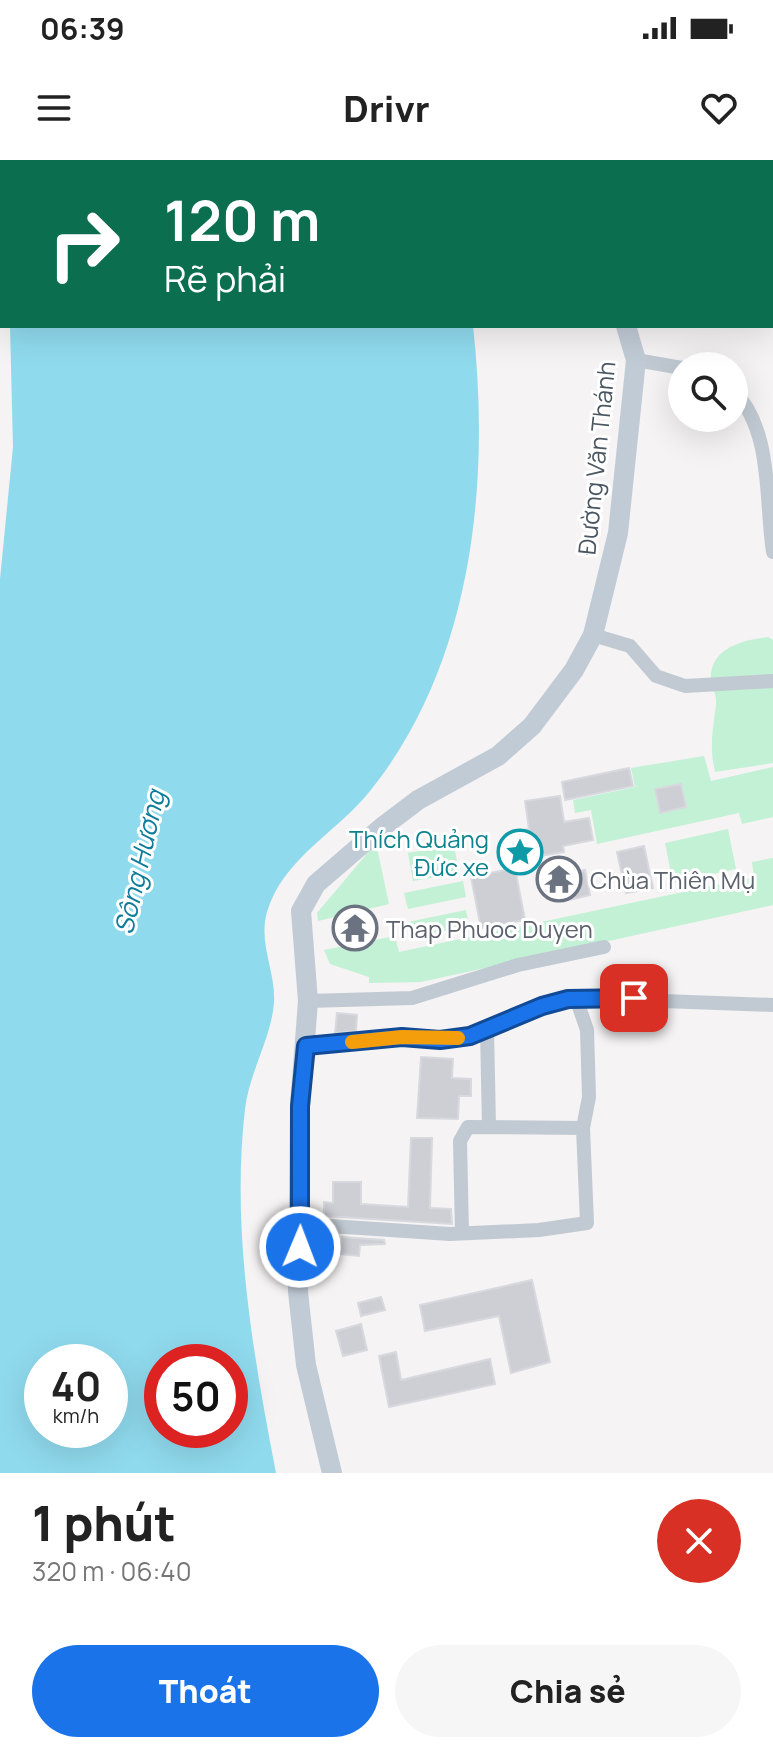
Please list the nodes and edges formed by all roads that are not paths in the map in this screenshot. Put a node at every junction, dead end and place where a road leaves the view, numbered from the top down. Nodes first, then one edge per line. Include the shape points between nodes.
1 (627, 328) edge
2 (636, 360) junction
3 (668, 366) edge
4 (748, 410) edge
5 (773, 552) edge
6 (593, 635) junction
7 (773, 681) edge
8 (604, 947) dead end
9 (576, 998) junction
10 (308, 1001) junction
11 (773, 1005) edge
12 (487, 1029) junction
13 (306, 1046) junction
14 (489, 1127) junction
15 (583, 1128) junction
16 (301, 1224) junction
17 (462, 1233) junction
18 (332, 1473) edge

1 - 2 main road, Đường Văn Thánh
2 - 3 street
2 - 6 main road, Đường Văn Thánh via 618,533
4 - 5 street via 765,456
6 - 7 street via 630,646 656,676 685,686
6 - 10 main road, Đường Văn Thánh via 556,698 532,726 498,756 418,800 316,884 300,920
8 - 10 street via 518,965 412,998
9 - 11 street
9 - 12 street
9 - 15 street via 587,1030 589,1097
10 - 13 main road, Đường Văn Thánh
12 - 13 street via 440,1040 402,1037
12 - 14 street
13 - 16 main road, Đường Văn Thánh via 300,1106
14 - 15 street
14 - 17 street via 468,1127 461,1134
15 - 17 street via 587,1223
16 - 17 street
16 - 18 main road, Đường Văn Thánh via 298,1292 306,1365

